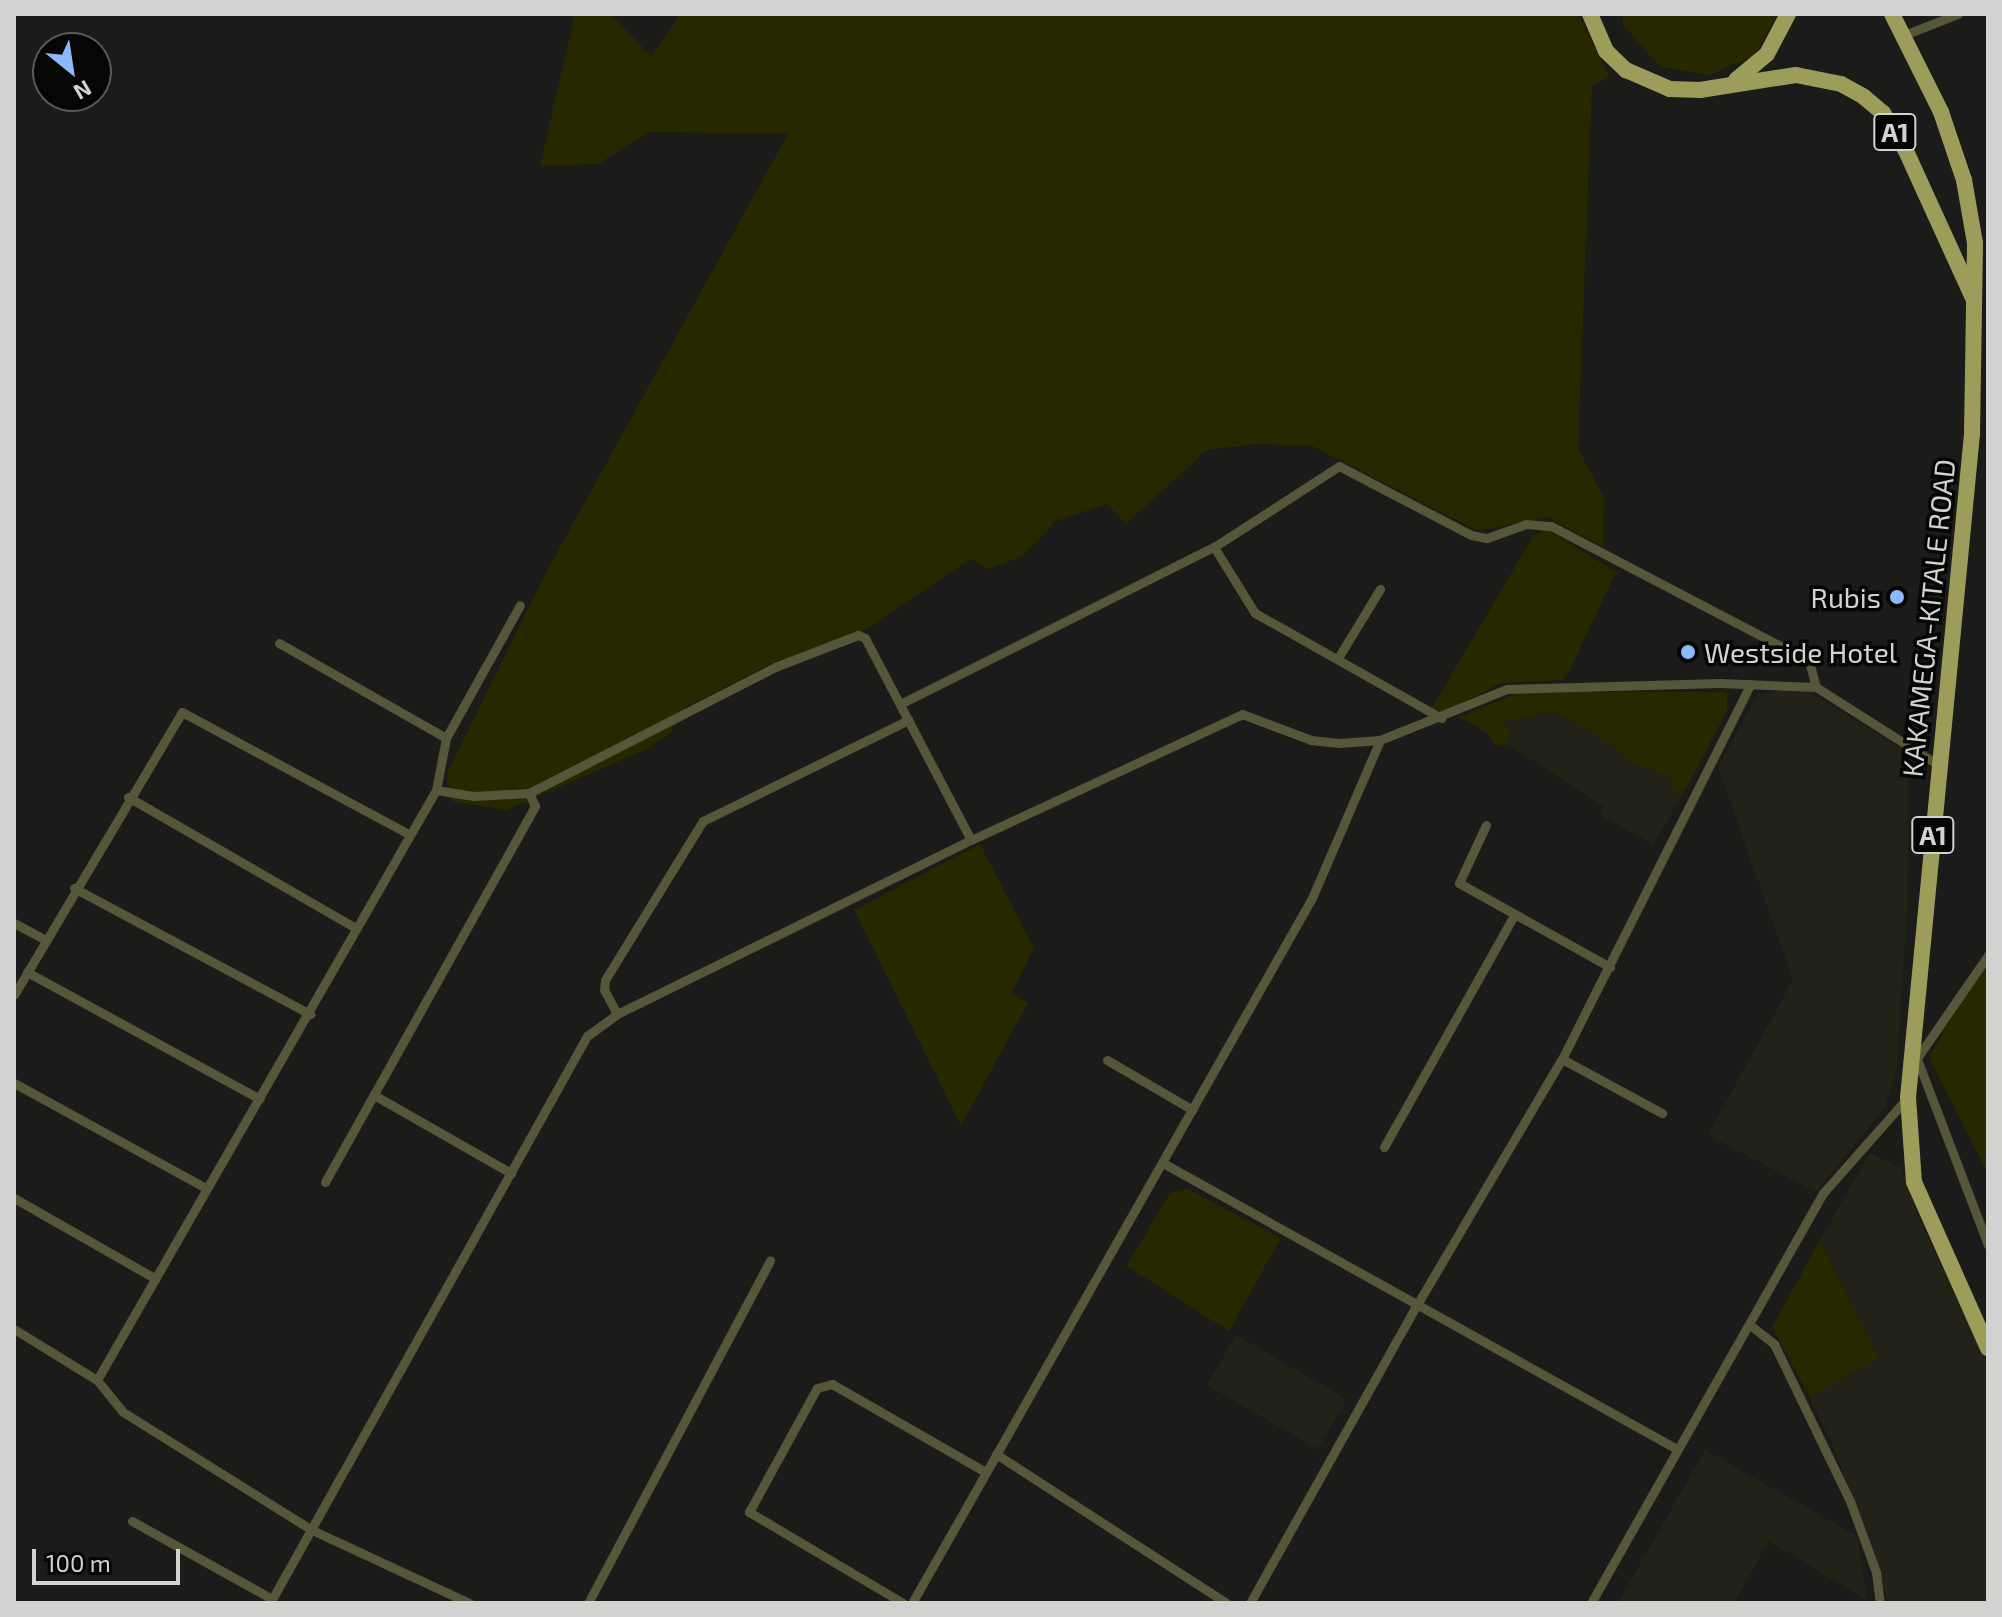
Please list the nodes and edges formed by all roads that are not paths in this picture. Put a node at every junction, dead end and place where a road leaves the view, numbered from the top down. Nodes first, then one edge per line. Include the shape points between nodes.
1 (1590, 14) edge
2 (1788, 14) edge
3 (1892, 14) edge
4 (1958, 14) edge
5 (1904, 35) junction
6 (1724, 86) junction
7 (1977, 307) junction
8 (1214, 547) junction
9 (1380, 589) dead end
10 (520, 605) dead end
11 (279, 643) dead end
12 (1338, 658) junction
13 (1751, 684) junction
14 (1816, 687) junction
15 (900, 704) junction
16 (1441, 718) junction
17 (908, 720) junction
18 (446, 738) junction
19 (1380, 740) junction
20 (1940, 766) junction
21 (436, 790) junction
22 (529, 793) junction
23 (128, 797) junction
24 (1486, 825) dead end
25 (407, 833) junction
26 (971, 840) junction
27 (74, 888) junction
28 (1514, 915) junction
29 (14, 923) edge
30 (356, 928) junction
31 (44, 939) junction
32 (1988, 955) edge
33 (1610, 967) junction
34 (27, 972) junction
35 (14, 995) edge
36 (310, 1014) junction
37 (617, 1014) junction
38 (1562, 1059) junction
39 (1107, 1060) dead end
40 (1914, 1065) junction
41 (14, 1083) edge
42 (374, 1095) junction
43 (1908, 1097) junction
44 (260, 1099) junction
45 (1193, 1110) junction
46 (1662, 1113) dead end
47 (1384, 1147) dead end
48 (1163, 1163) junction
49 (511, 1173) junction
50 (325, 1182) dead end
51 (206, 1188) junction
52 (14, 1198) edge
53 (1988, 1245) edge
54 (770, 1260) dead end
55 (156, 1279) junction
56 (1418, 1303) junction
57 (1750, 1325) junction
58 (14, 1329) edge
59 (1988, 1348) edge
60 (97, 1380) junction
61 (1675, 1448) junction
62 (996, 1454) junction
63 (984, 1471) junction
64 (132, 1521) dead end
65 (312, 1530) junction
66 (271, 1601) edge
67 (469, 1603) edge
68 (588, 1603) edge
69 (903, 1603) edge
70 (912, 1603) edge
71 (1226, 1603) edge
72 (1250, 1603) edge
73 (1591, 1603) edge
74 (1880, 1603) edge

1 - 6 highway, KAKAMEGA-KITALE ROAD / A1 via 1606,51 1643,81 1670,89
2 - 6 highway via 1767,54
3 - 5 highway, KAKAMEGA-KITALE ROAD / A1
4 - 5 street
5 - 7 highway, KAKAMEGA-KITALE ROAD / A1 via 1941,112 1964,180 1975,243
6 - 7 highway, KAKAMEGA-KITALE ROAD / A1 via 1796,75 1820,77 1841,84 1883,113
7 - 20 highway, KAKAMEGA-KITALE ROAD / A1 via 1972,434
8 - 12 street via 1249,609
8 - 14 street via 1339,466 1471,535 1487,538 1526,524 1551,526 1809,661
8 - 15 street
9 - 12 street
10 - 18 street
11 - 18 street
12 - 16 street
13 - 14 street
13 - 16 street via 1519,687 1495,692
13 - 33 street
14 - 20 street
15 - 17 street
15 - 22 street via 865,638 858,635 775,667
16 - 19 street
17 - 26 street
17 - 37 street via 703,821 605,980 604,990
18 - 21 street
19 - 26 street via 1325,743 1242,714
19 - 45 street via 1312,898
20 - 40 highway, KAKAMEGA-KITALE ROAD / A1
21 - 22 street via 474,796
21 - 25 street
22 - 42 street via 535,806
23 - 25 street via 177,714 186,712
23 - 27 street
23 - 30 street
24 - 28 street via 1459,883
25 - 30 street
26 - 37 street
27 - 31 street
27 - 36 street
28 - 33 street
28 - 47 street
29 - 31 street
30 - 36 street
31 - 34 street
32 - 40 street
33 - 38 street
34 - 35 street
34 - 44 street
36 - 44 street
37 - 49 street via 587,1036
38 - 46 street
38 - 56 street
39 - 45 street
40 - 43 highway, KAKAMEGA-KITALE ROAD / A1
40 - 53 street
41 - 51 street
42 - 49 street
42 - 50 street
43 - 57 street via 1824,1192
43 - 59 highway, KAKAMEGA-KITALE ROAD / A1 via 1914,1182
44 - 51 street
45 - 48 street
48 - 56 street
48 - 62 street
49 - 65 street
51 - 55 street
52 - 55 street
54 - 68 street
55 - 60 street
56 - 61 street
56 - 72 street
57 - 61 street
57 - 74 street via 1774,1344 1850,1501 1876,1572
58 - 60 street
60 - 65 street via 123,1412
61 - 73 street
62 - 63 street
62 - 71 street
63 - 69 street via 832,1384 817,1388 749,1512
63 - 70 street
64 - 66 street
65 - 66 street
65 - 67 street

